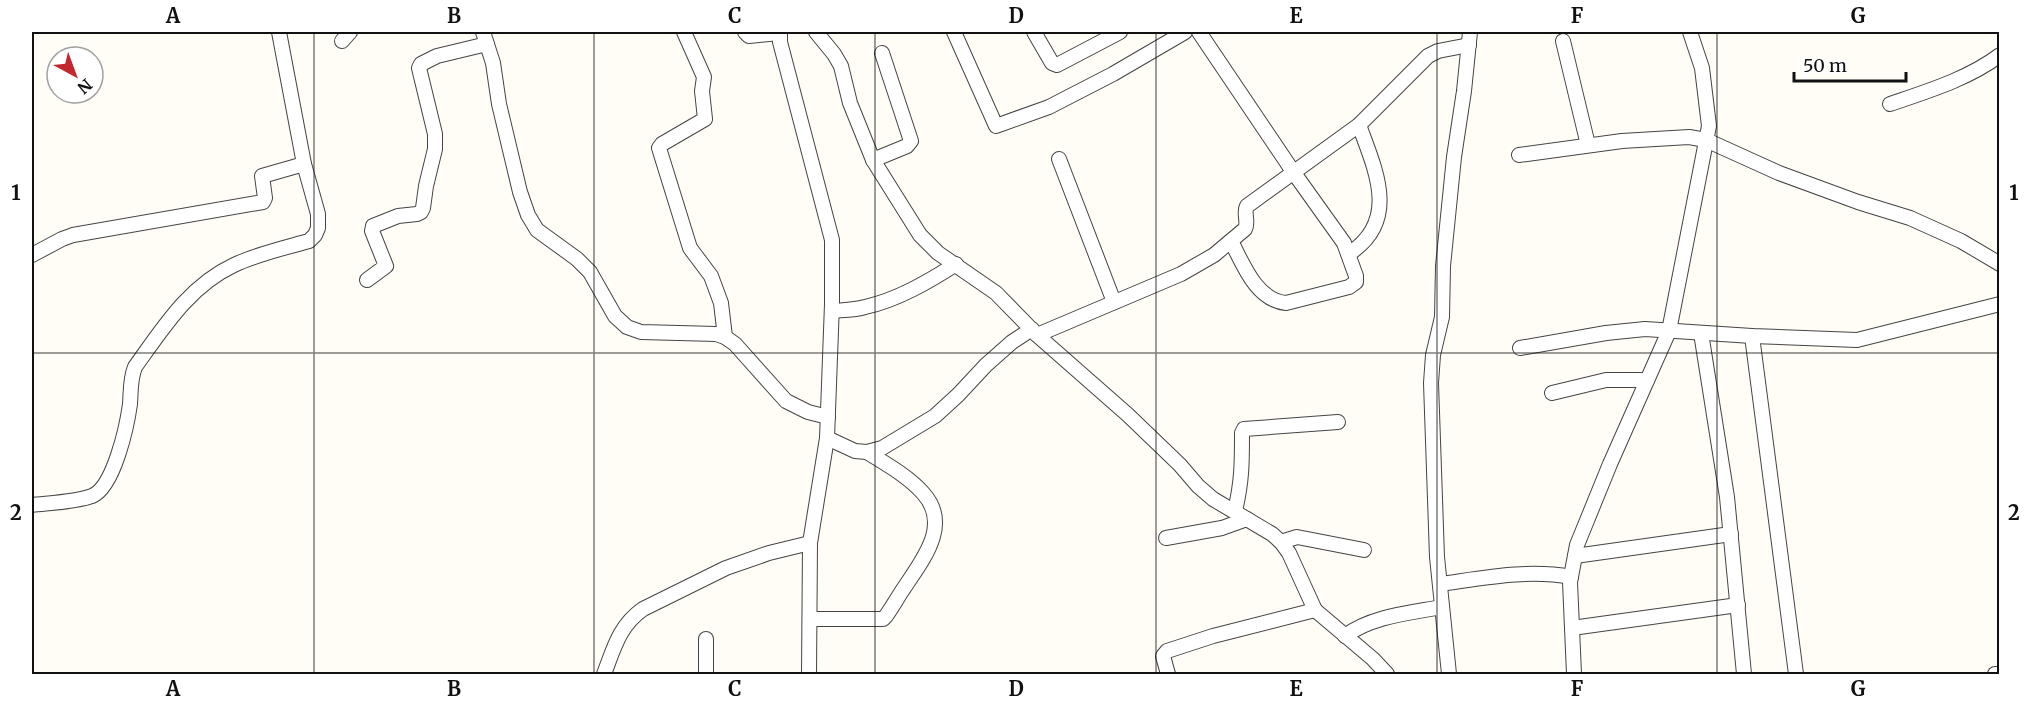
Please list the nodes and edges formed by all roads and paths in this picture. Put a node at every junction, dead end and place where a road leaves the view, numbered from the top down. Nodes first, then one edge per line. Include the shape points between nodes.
1 (279, 32) edge
2 (684, 32) edge
3 (745, 32) edge
4 (780, 32) edge
5 (816, 32) edge
6 (954, 32) edge
7 (1034, 32) edge
8 (1120, 32) edge
9 (1185, 32) edge
10 (1198, 32) edge
11 (1690, 32) edge
12 (485, 38) edge
13 (1470, 38) edge
14 (1563, 41) dead end
15 (882, 53) dead end
16 (2000, 55) edge
17 (1890, 104) dead end
18 (1359, 124) junction
19 (1706, 140) junction
20 (1588, 145) junction
21 (1519, 155) dead end
22 (1059, 159) dead end
23 (873, 160) junction
24 (304, 164) junction
25 (1294, 173) junction
26 (1231, 241) junction
27 (1350, 253) junction
28 (32, 255) edge
29 (956, 264) junction
30 (2000, 264) edge
31 (367, 280) dead end
32 (1114, 302) junction
33 (2000, 304) edge
34 (832, 311) junction
35 (1670, 331) junction
36 (1034, 332) junction
37 (1701, 333) junction
38 (1752, 336) junction
39 (725, 337) junction
40 (1520, 348) dead end
41 (1647, 380) junction
42 (1552, 393) dead end
43 (828, 417) junction
44 (1338, 422) dead end
45 (827, 438) junction
46 (867, 452) junction
47 (32, 505) edge
48 (1234, 511) junction
49 (1247, 519) junction
50 (1731, 534) junction
51 (1166, 538) dead end
52 (1281, 542) junction
53 (810, 543) junction
54 (1364, 550) dead end
55 (1575, 556) junction
56 (1571, 577) junction
57 (1440, 584) junction
58 (1738, 605) junction
59 (1442, 606) junction
60 (1315, 610) junction
61 (810, 619) junction
62 (1572, 628) junction
63 (1345, 636) junction
64 (706, 639) dead end
65 (604, 675) edge
66 (706, 675) edge
67 (809, 675) edge
68 (1168, 675) edge
69 (1387, 675) edge
70 (1449, 675) edge
71 (1575, 675) edge
72 (1744, 675) edge
73 (1796, 675) edge

1 - 24 street
2 - 39 street via 704,77 705,119 659,148 690,248 711,276 721,303
3 - 4 street via 753,37
4 - 34 street via 832,240
5 - 23 street via 841,66 850,103
6 - 9 street via 996,126 1048,108
7 - 8 street via 1057,65
10 - 25 street
11 - 19 street via 1702,68 1709,126
12 - 31 street via 437,56 419,68 435,134 423,208 417,214 398,216 373,226 386,266
12 - 39 street via 520,192 537,230 590,272 615,316 627,327 641,332
13 - 18 street via 1428,56
13 - 57 street via 1445,244 1442,317 1431,382
14 - 20 street
15 - 23 street via 911,141
16 - 17 street via 1966,75
18 - 25 street
18 - 27 street via 1381,200 1371,232 1363,245
19 - 20 street via 1674,137
19 - 30 street via 1779,173 1910,218
19 - 35 street
20 - 21 street
22 - 32 street
23 - 29 street via 920,235
24 - 28 street via 262,176 263,202 73,235
24 - 47 street via 318,214 315,235 235,264 191,294 135,367 123,437 104,486 90,497
25 - 26 street via 1247,206 1247,226
25 - 27 street
26 - 27 street via 1248,274 1265,294 1286,303 1354,284 1356,276
26 - 32 street via 1195,267
29 - 34 street via 894,298 866,307
29 - 36 street via 996,293
32 - 36 street
33 - 38 street via 1857,340
34 - 43 street
35 - 37 street
35 - 40 street via 1631,330
35 - 41 street
36 - 46 street via 1012,342 934,416 882,448
36 - 48 street via 1128,415 1198,486
37 - 38 street
37 - 50 street
38 - 73 street
39 - 43 street via 786,400
41 - 42 street via 1606,380
41 - 55 street
43 - 45 street
44 - 48 street via 1244,429 1243,467
45 - 46 street via 855,451
45 - 53 street
46 - 61 street via 925,495 933,508 936,531 927,554 883,619
48 - 49 street
49 - 51 street via 1222,528
49 - 52 street
50 - 55 street
50 - 58 street
52 - 54 street via 1297,537
52 - 60 street
53 - 61 street
53 - 65 street via 769,552 726,568 631,617
55 - 56 street
56 - 57 street via 1506,574
56 - 62 street
57 - 59 street
58 - 62 street
58 - 72 street
59 - 63 street via 1373,621
59 - 70 street
60 - 63 street
60 - 68 street via 1167,651 1163,656
61 - 67 street
62 - 71 street
63 - 69 street
64 - 66 street

